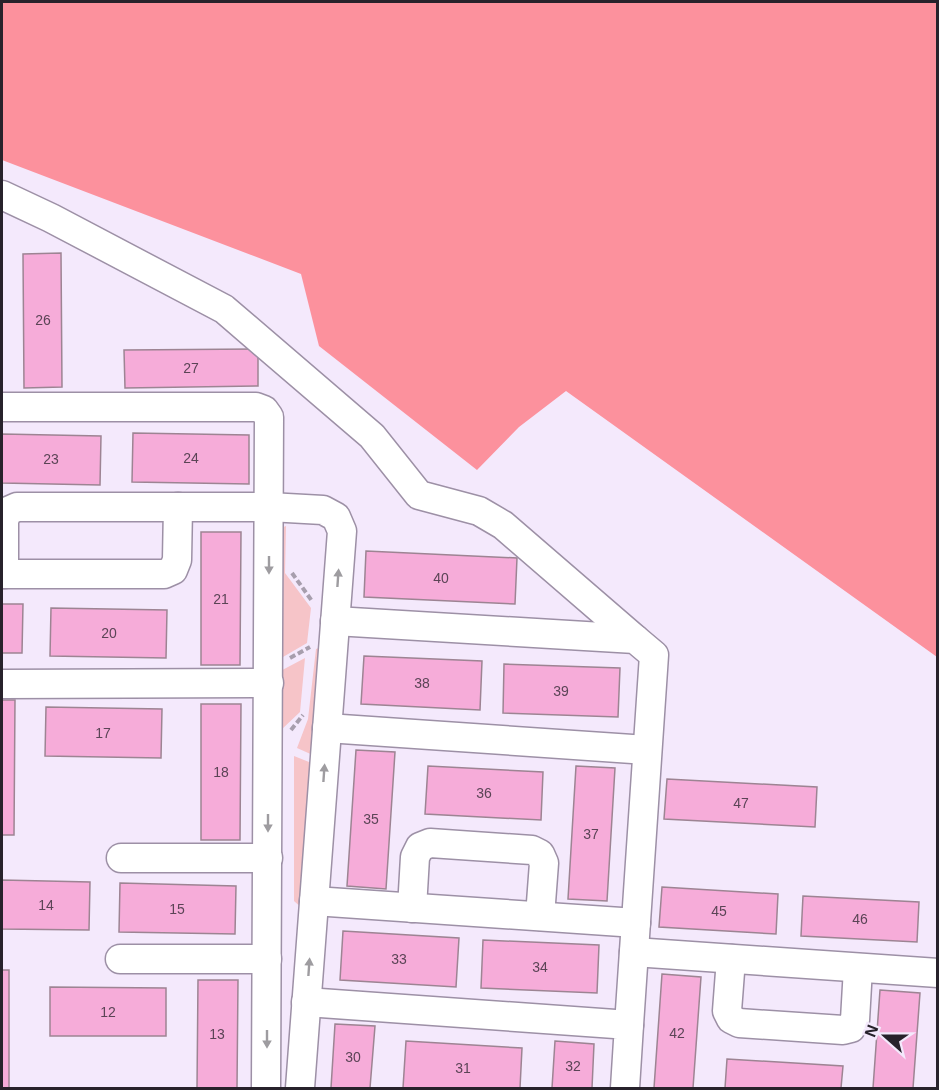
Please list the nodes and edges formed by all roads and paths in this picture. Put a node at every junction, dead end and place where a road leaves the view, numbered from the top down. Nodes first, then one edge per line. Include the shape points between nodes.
1 (2, 195) edge
2 (2, 407) edge
3 (177, 507) junction
4 (269, 507) junction
5 (3, 574) edge
6 (335, 627) junction
7 (635, 639) junction
8 (269, 676) junction
9 (2, 684) edge
10 (327, 728) junction
11 (647, 750) junction
12 (121, 858) dead end
13 (268, 858) junction
14 (314, 901) junction
15 (412, 908) junction
16 (540, 916) junction
17 (636, 923) junction
18 (634, 952) junction
19 (731, 958) junction
20 (120, 959) dead end
21 (267, 959) junction
22 (858, 968) junction
23 (938, 973) edge
24 (306, 1002) junction
25 (629, 1025) junction
26 (266, 1089) edge
27 (300, 1089) edge
28 (625, 1089) edge

1 - 7 street via 224,309 372,436 419,495 479,511 503,525
2 - 4 street via 256,407 269,417
3 - 4 street
3 - 5 street via 17,507 4,520
3 - 5 street via 177,560 173,570 164,574
6 -> 4 street via 342,531 336,518 323,510
4 -> 8 street
6 - 7 street
6 - 8 path
6 - 10 street
7 - 11 street via 654,655
8 - 9 street
8 -> 13 street
10 - 11 street
14 -> 10 street
11 - 17 street
12 - 13 street
13 - 21 street
14 - 15 street
24 -> 14 street
15 - 16 street
15 - 16 street via 416,857 420,847 430,843 532,850 540,854 544,862
16 - 17 street
17 - 18 street
18 - 19 street
18 - 25 street
19 - 22 street
19 - 22 street via 727,1011 730,1019 739,1023 851,1028 855,1020
20 - 21 street
21 -> 26 street
22 - 23 street
24 - 25 street
24 - 27 street
25 - 28 street

